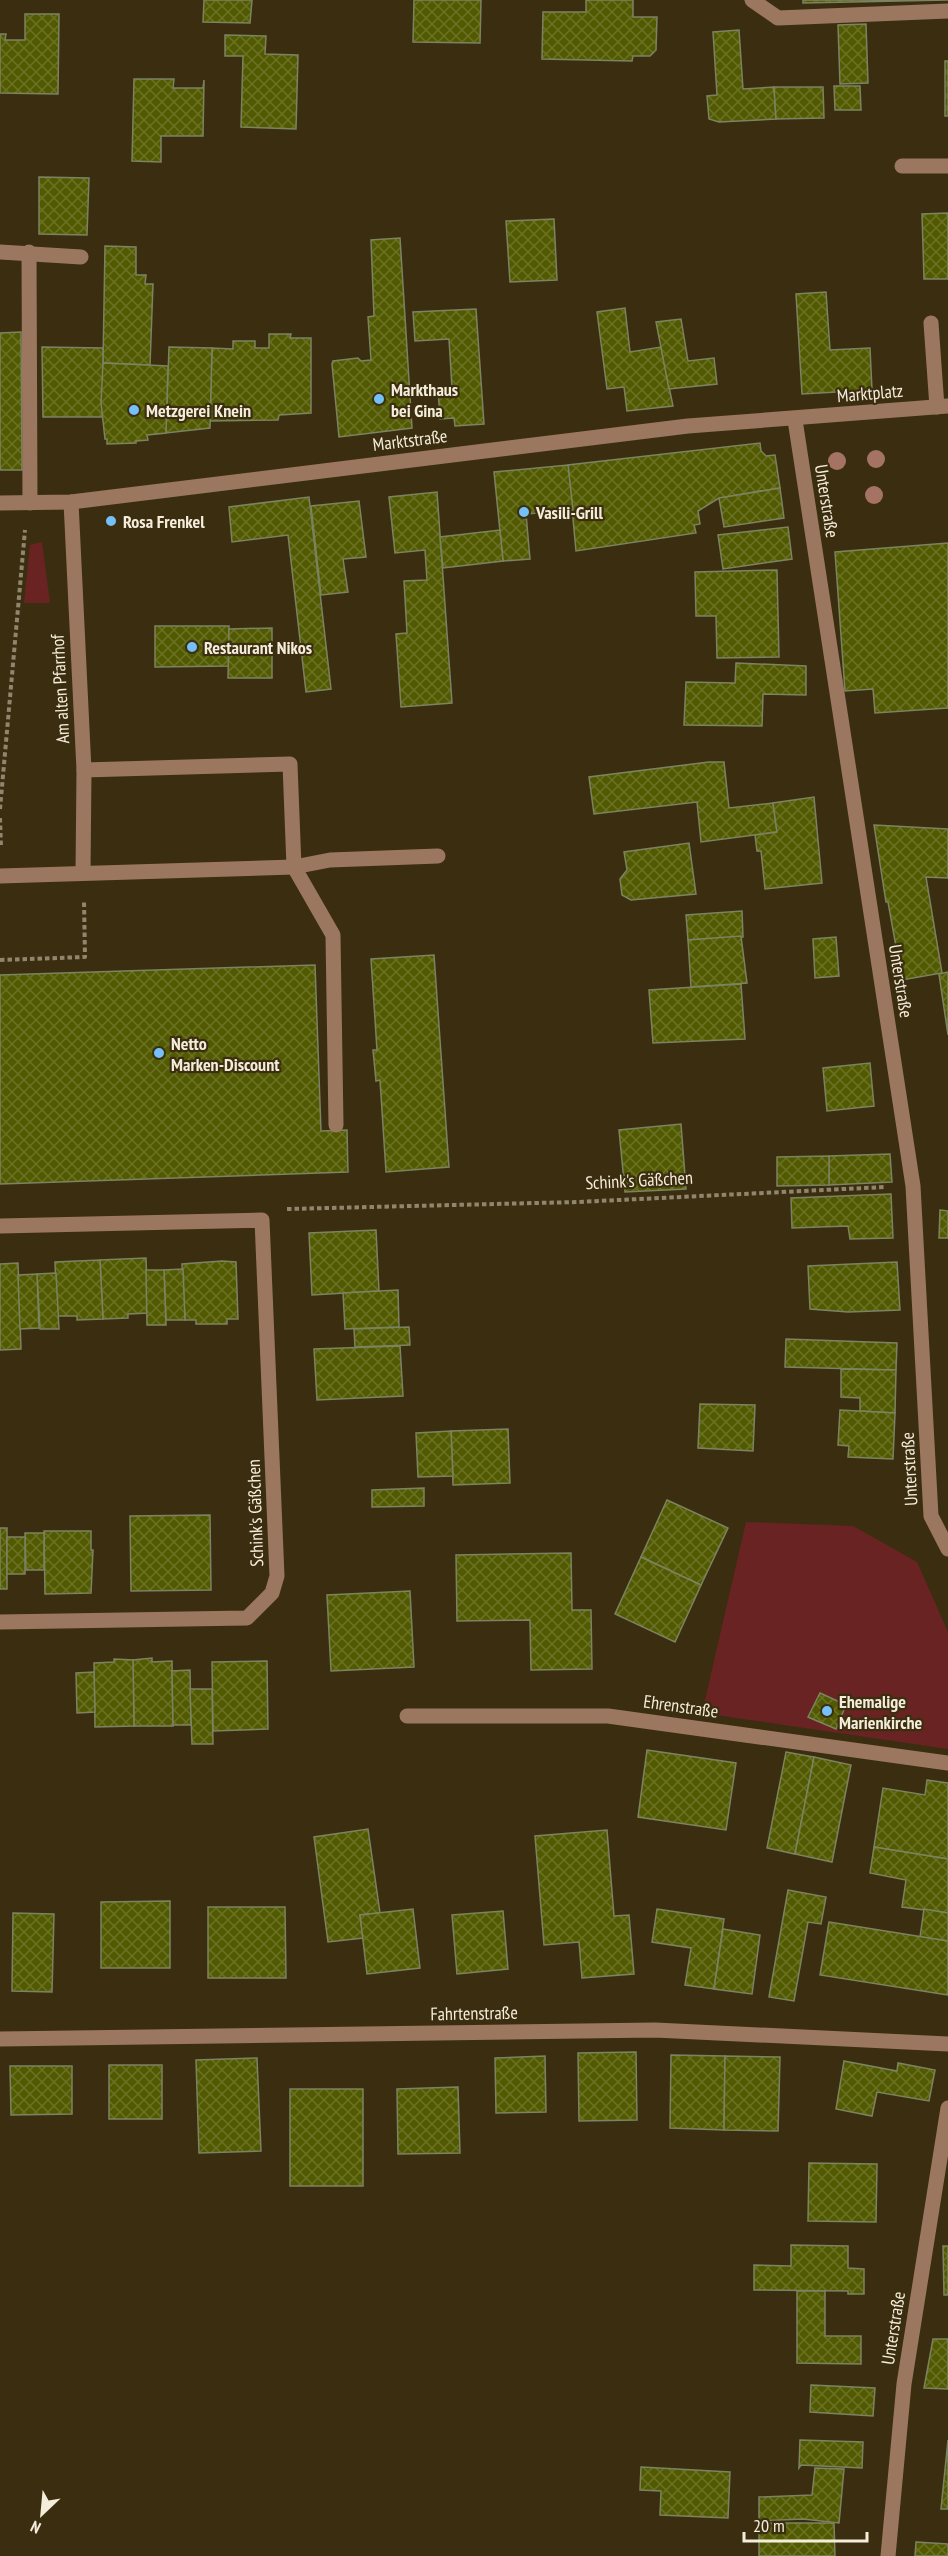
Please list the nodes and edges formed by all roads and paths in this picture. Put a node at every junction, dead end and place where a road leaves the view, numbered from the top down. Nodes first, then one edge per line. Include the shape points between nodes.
1 (752, 0) edge
2 (948, 11) edge
3 (948, 165) edge
4 (903, 166) dead end
5 (0, 252) edge
6 (29, 252) junction
7 (81, 257) dead end
8 (931, 323) dead end
9 (943, 407) edge
10 (795, 420) junction
11 (71, 502) junction
12 (0, 503) edge
13 (30, 503) junction
14 (84, 770) junction
15 (0, 809) edge
16 (438, 856) dead end
17 (294, 867) junction
18 (83, 873) junction
19 (0, 876) edge
20 (0, 960) edge
21 (336, 1125) dead end
22 (913, 1186) junction
23 (262, 1220) junction
24 (0, 1226) edge
25 (948, 1549) edge
26 (0, 1622) edge
27 (407, 1716) dead end
28 (948, 1763) edge
29 (0, 2039) edge
30 (948, 2044) edge
31 (948, 2108) edge
32 (888, 2556) edge

1 - 2 street via 778,18
3 - 4 street
5 - 6 street
6 - 7 street
6 - 13 street
8 - 9 street
9 - 10 street, Marktplatz
10 - 11 street, Marktstraße via 688,426
10 - 22 street, Unterstraße
11 - 13 street, Marktstraße
11 - 14 street, Am alten Pfarrhof
12 - 13 street, Marktstraße
13 - 15 path via 23,541
14 - 17 street via 290,764
14 - 18 street, Am alten Pfarrhof
16 - 17 street via 330,860
17 - 18 street
17 - 21 street via 333,935
18 - 19 street
18 - 20 path via 85,957
22 - 23 path, Schink's Gäßchen via 578,1202 275,1209
22 - 25 street, Unterstraße via 931,1516
23 - 24 street
23 - 26 street, Schink's Gäßchen via 277,1576 272,1593 247,1618
27 - 28 street, Ehrenstraße via 608,1716
29 - 30 street, Fahrtenstraße via 655,2030
31 - 32 street, Unterstraße via 904,2384

